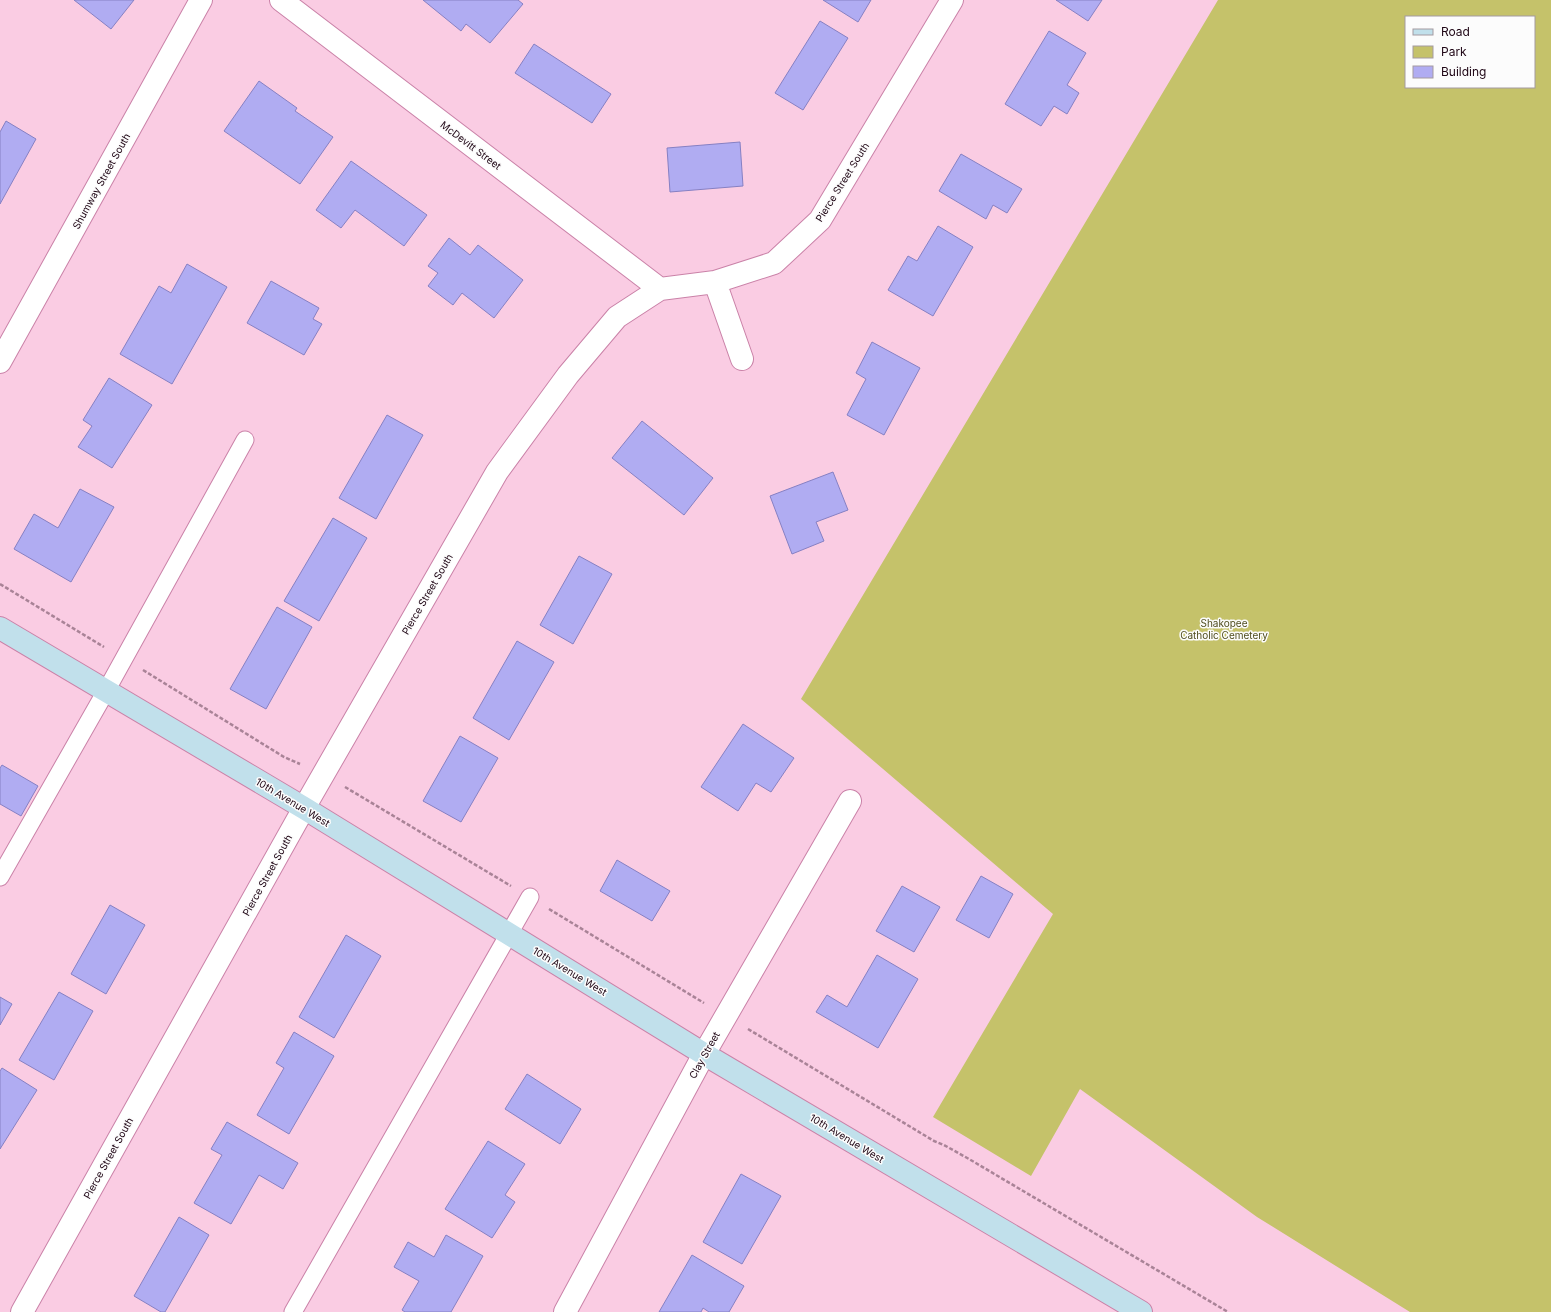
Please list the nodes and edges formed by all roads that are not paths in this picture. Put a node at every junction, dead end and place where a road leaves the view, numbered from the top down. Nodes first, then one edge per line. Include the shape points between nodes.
1 (201, 0) edge
2 (281, 0) edge
3 (952, 0) edge
4 (715, 282) junction
5 (660, 289) junction
6 (742, 359) dead end
7 (0, 362) edge
8 (246, 440) dead end
9 (0, 628) edge
10 (106, 691) junction
11 (850, 801) dead end
12 (304, 808) junction
13 (0, 877) edge
14 (530, 897) road end
15 (509, 934) junction
16 (704, 1054) junction
17 (22, 1312) edge
18 (293, 1312) edge
19 (565, 1312) edge
20 (1141, 1312) edge

1 - 7 street, Shumway Street South
2 - 5 street, McDevitt Street
3 - 4 street, Pierce Street South via 820,220 774,263
4 - 5 street, Pierce Street South
4 - 6 street
5 - 12 street, Pierce Street South via 617,317 568,375 497,472
8 - 10 lane
9 - 10 main road, 10th Avenue West
10 - 12 main road, 10th Avenue West
10 - 13 lane
11 - 16 street, Clay Street
12 - 15 main road, 10th Avenue West
12 - 17 street, Pierce Street South
14 - 15 lane
15 - 16 main road, 10th Avenue West
15 - 18 lane
16 - 19 street, Clay Street
16 - 20 main road, 10th Avenue West

